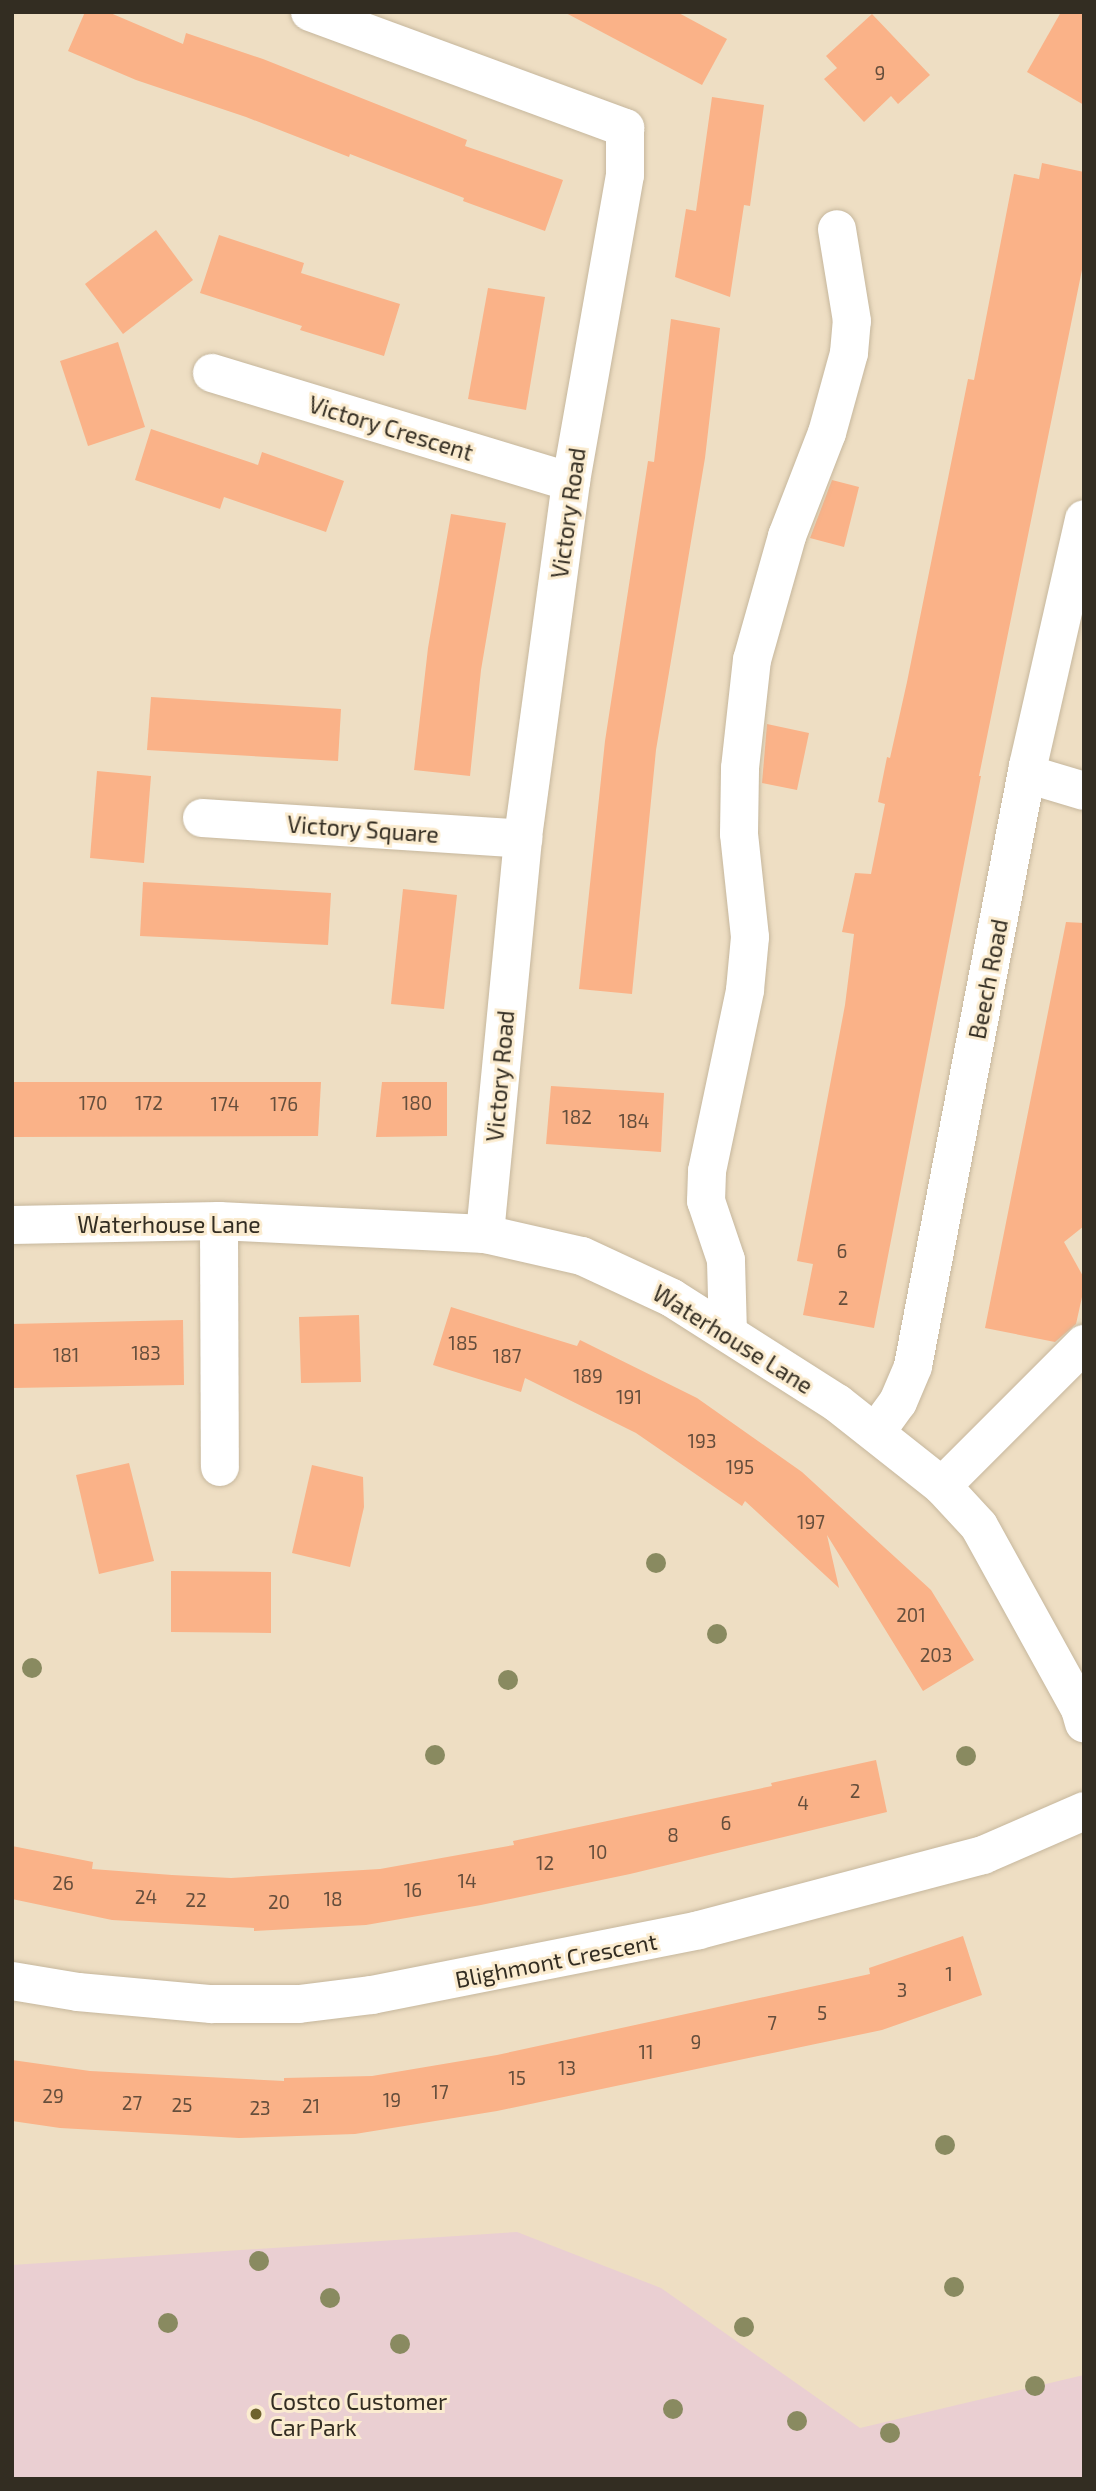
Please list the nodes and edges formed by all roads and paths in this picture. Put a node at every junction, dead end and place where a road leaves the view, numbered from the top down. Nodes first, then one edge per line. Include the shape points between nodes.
1 (310, 12) edge
2 (837, 229) dead end
3 (212, 373) dead end
4 (571, 482) junction
5 (1084, 519) edge
6 (1027, 774) junction
7 (1084, 791) edge
8 (202, 818) dead end
9 (523, 839) junction
10 (219, 1221) junction
11 (12, 1225) edge
12 (485, 1234) junction
13 (728, 1333) junction
14 (1084, 1344) edge
15 (876, 1432) junction
16 (220, 1467) dead end
17 (942, 1486) junction
18 (1083, 1712) edge
19 (1084, 1811) edge
20 (12, 1981) edge

1 - 4 street, Victory Road via 625,128 625,175
2 - 13 street via 852,321 849,353 827,433 787,536 752,660 740,768 739,834 750,937 745,990 707,1171 706,1201 726,1260
3 - 4 street, Victory Crescent
4 - 9 street, Victory Road
5 - 6 street, Beech Road
6 - 7 street
6 - 15 street, Beech Road via 913,1366 898,1402
8 - 9 street, Victory Square
9 - 12 street, Victory Road
10 - 11 street, Waterhouse Lane
10 - 12 street, Waterhouse Lane
10 - 16 street
12 - 13 street, Waterhouse Lane via 582,1256 672,1298
13 - 15 street, Waterhouse Lane
14 - 17 street
15 - 17 street, Waterhouse Lane
17 - 18 street, Waterhouse Lane via 979,1526
19 - 20 street, Blighmont Crescent via 983,1855 725,1924 372,1995 299,2004 211,2004

